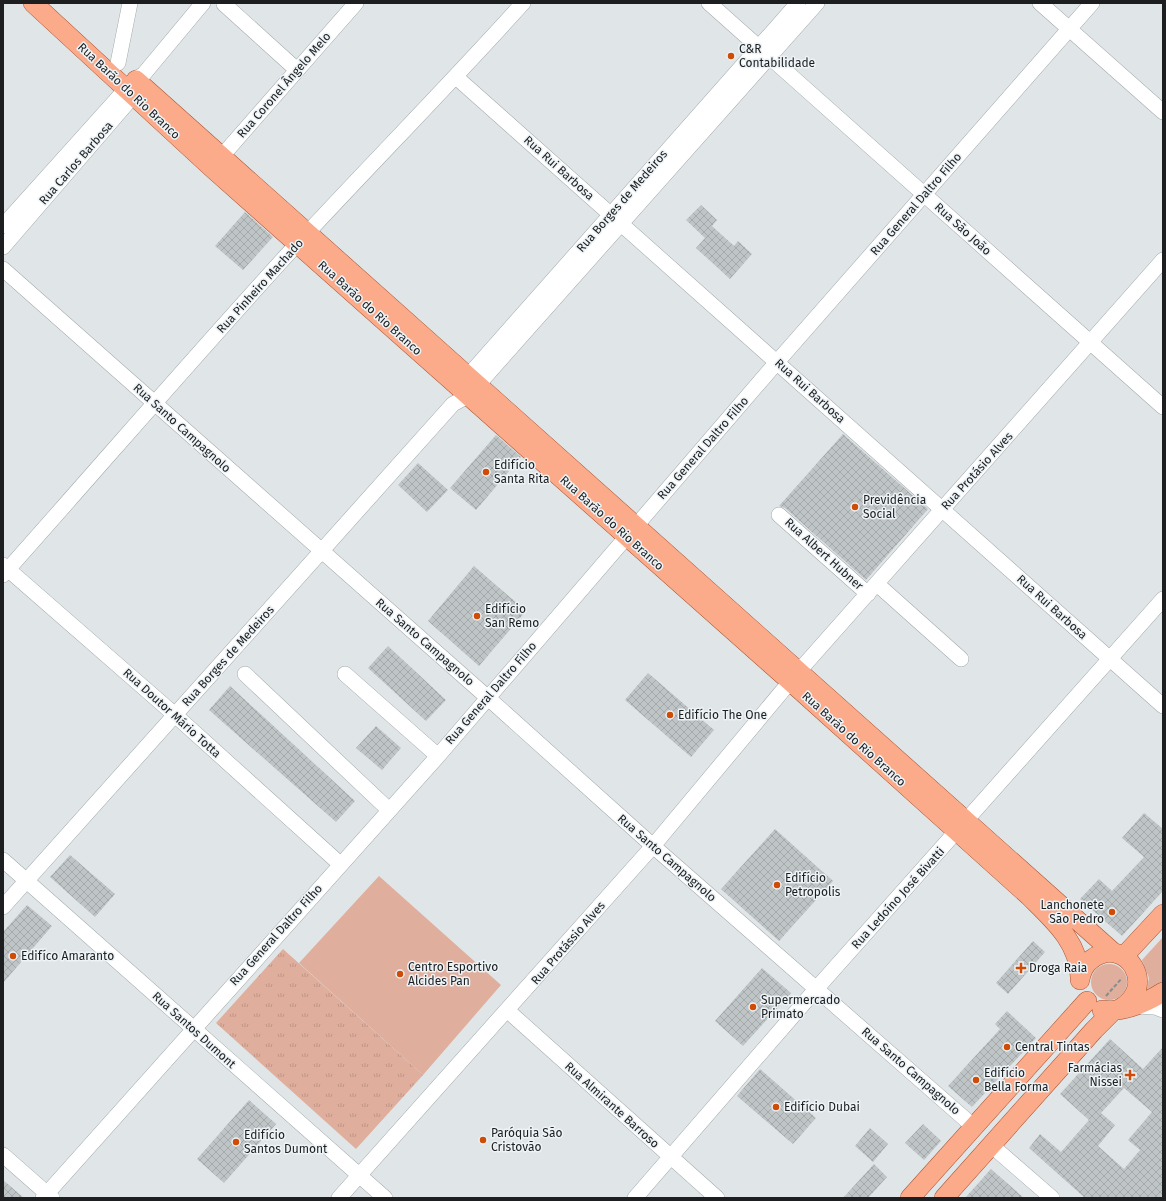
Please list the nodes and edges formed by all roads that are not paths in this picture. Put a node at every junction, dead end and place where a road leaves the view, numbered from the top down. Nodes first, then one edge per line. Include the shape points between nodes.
1 (33, 3) edge
2 (52, 3) edge
3 (130, 3) edge
4 (203, 3) edge
5 (356, 3) edge
6 (523, 3) edge
7 (709, 3) edge
8 (798, 3) edge
9 (816, 3) edge
10 (1040, 3) edge
11 (1092, 3) edge
12 (224, 4) dead end
13 (1070, 29) junction
14 (74, 32) junction
15 (764, 51) junction
16 (118, 63) junction
17 (297, 70) junction
18 (456, 77) junction
19 (136, 85) junction
20 (1163, 112) edge
21 (216, 162) junction
22 (59, 173) junction
23 (924, 194) junction
24 (610, 214) junction
25 (622, 224) junction
26 (3, 226) edge
27 (303, 239) junction
28 (3, 247) edge
29 (1163, 260) edge
30 (3, 269) edge
31 (1090, 342) junction
32 (777, 362) junction
33 (465, 390) junction
34 (154, 403) junction
35 (1163, 407) edge
36 (942, 510) junction
37 (779, 515) dead end
38 (632, 531) junction
39 (321, 552) junction
40 (5, 570) edge
41 (872, 589) junction
42 (1163, 599) edge
43 (961, 659) dead end
44 (1110, 659) junction
45 (244, 674) dead end
46 (345, 674) dead end
47 (795, 676) junction
48 (488, 697) junction
49 (1163, 706) edge
50 (175, 715) junction
51 (438, 756) junction
52 (389, 810) junction
53 (962, 827) junction
54 (653, 846) junction
55 (3, 860) edge
56 (340, 864) junction
57 (26, 881) junction
58 (3, 907) edge
59 (1163, 914) edge
60 (1124, 958) junction
61 (1080, 977) junction
62 (817, 988) junction
63 (1163, 992) edge
64 (1091, 1004) junction
65 (1123, 1008) junction
66 (1163, 1010) edge
67 (508, 1011) junction
68 (193, 1029) junction
69 (974, 1126) junction
70 (991, 1144) junction
71 (3, 1155) edge
72 (671, 1157) junction
73 (360, 1175) junction
74 (47, 1196) edge
75 (339, 1198) edge
76 (385, 1198) edge
77 (635, 1198) edge
78 (717, 1198) edge
79 (910, 1198) edge
80 (944, 1198) edge
81 (1052, 1198) edge

1 - 14 main road, Rua Barão do Rio Branco
2 - 14 main road, Rua Barão do Rio Branco
3 - 16 street
4 - 19 street, Rua Carlos Barbosa
5 - 17 street, Rua Coronel Ângelo Melo
6 - 18 street, Rua Pinheiro Machado
7 - 15 street, Rua São João
8 - 15 street, Rua Borges de Medeiros
9 - 15 street
10 - 13 street
11 - 13 street, Rua General Daltro Filho
12 - 17 street
13 - 20 street
13 - 23 street, Rua General Daltro Filho
14 - 16 main road, Rua Barão do Rio Branco
14 - 19 main road, Rua Barão do Rio Branco
15 - 23 street, Rua São João
15 - 24 street, Rua Borges de Medeiros
15 - 25 street
16 - 19 main road, Rua Barão do Rio Branco
17 - 21 street, Rua Coronel Ângelo Melo
18 - 24 street, Rua Rui Barbosa
18 - 27 street, Rua Pinheiro Machado
19 - 21 main road, Rua Barão do Rio Branco
19 - 22 street, Rua Carlos Barbosa
21 - 27 main road, Rua Barão do Rio Branco
22 - 26 street, Rua Carlos Barbosa
22 - 28 street, Rua Carlos Barbosa
23 - 31 street, Rua São João
23 - 32 street, Rua General Daltro Filho
24 - 25 street, Rua Rui Barbosa
24 - 33 street, Rua Borges de Medeiros
25 - 32 street, Rua Rui Barbosa
25 - 33 street
27 - 33 main road, Rua Barão do Rio Branco
27 - 34 street, Rua Pinheiro Machado
29 - 31 street, Rua Protásio Alves
30 - 34 street, Rua Santo Campagnolo
31 - 35 street, Rua São João
31 - 36 street, Rua Protásio Alves
32 - 36 street, Rua Rui Barbosa
32 - 38 street, Rua General Daltro Filho
33 - 38 main road, Rua Barão do Rio Branco
33 - 39 street, Rua Borges de Medeiros
34 - 39 street, Rua Santo Campagnolo
34 - 40 street, Rua Pinheiro Machado
36 - 41 street, Rua Protásio Alves
36 - 44 street, Rua Rui Barbosa
37 - 41 street, Rua Albert Hubner
38 - 47 main road, Rua Barão do Rio Branco
38 - 48 street, Rua General Daltro Filho
39 - 48 street, Rua Santo Campagnolo
39 - 50 street, Rua Borges de Medeiros
40 - 50 street, Rua Doutor Mário Totta
41 - 43 street, Rua Albert Hubner
41 - 47 street, Rua Protásio Alves
42 - 44 street, Rua Ledoíno José Bivatti
44 - 49 street, Rua Rui Barbosa
44 - 53 street, Rua Ledoíno José Bivatti
45 - 52 street
46 - 51 street
47 - 53 main road, Rua Barão do Rio Branco
47 - 54 street, Rua Protássio Alves
48 - 51 street, Rua General Daltro Filho
48 - 54 street, Rua Santo Campagnolo
50 - 56 street, Rua Doutor Mário Totta
50 - 57 street, Rua Borges de Medeiros
51 - 52 street, Rua General Daltro Filho
52 - 56 street, Rua General Daltro Filho
53 - 60 main road, Rua Barão do Rio Branco
53 - 61 main road, Rua Barão do Rio Branco via 1064,932 1077,956
53 - 62 street, Rua Ledoíno José Bivatti
54 - 62 street, Rua Santo Campagnolo
54 - 67 street, Rua Protássio Alves
55 - 57 street, Rua Santos Dumont
56 - 68 street, Rua General Daltro Filho
57 - 58 street, Rua Borges de Medeiros
57 - 68 street, Rua Santos Dumont
59 - 60 main road
60 - 61 main road via 1105,953 1092,958 1083,968
60 - 65 main road via 1137,973 1137,991
61 - 64 main road, Rua Barão do Rio Branco via 1081,990
62 - 69 street, Rua Santo Campagnolo
62 - 72 street, Rua Ledoíno José Bivatti
63 - 65 main road
64 - 65 main road via 1101,1010
64 - 69 main road
65 - 66 street
65 - 70 main road via 1094,1030
67 - 72 street, Rua Almirante Barroso
67 - 73 street, Rua Protássio Alves
68 - 73 street, Rua Santos Dumont
68 - 74 street, Rua General Daltro Filho
69 - 79 main road
70 - 80 main road
70 - 81 street
71 - 74 street
72 - 77 street, Rua Ledoíno José Bivatti
72 - 78 street, Rua Almirante Barroso
73 - 75 street, Rua Protássio Alves
73 - 76 street, Rua Santos Dumont

